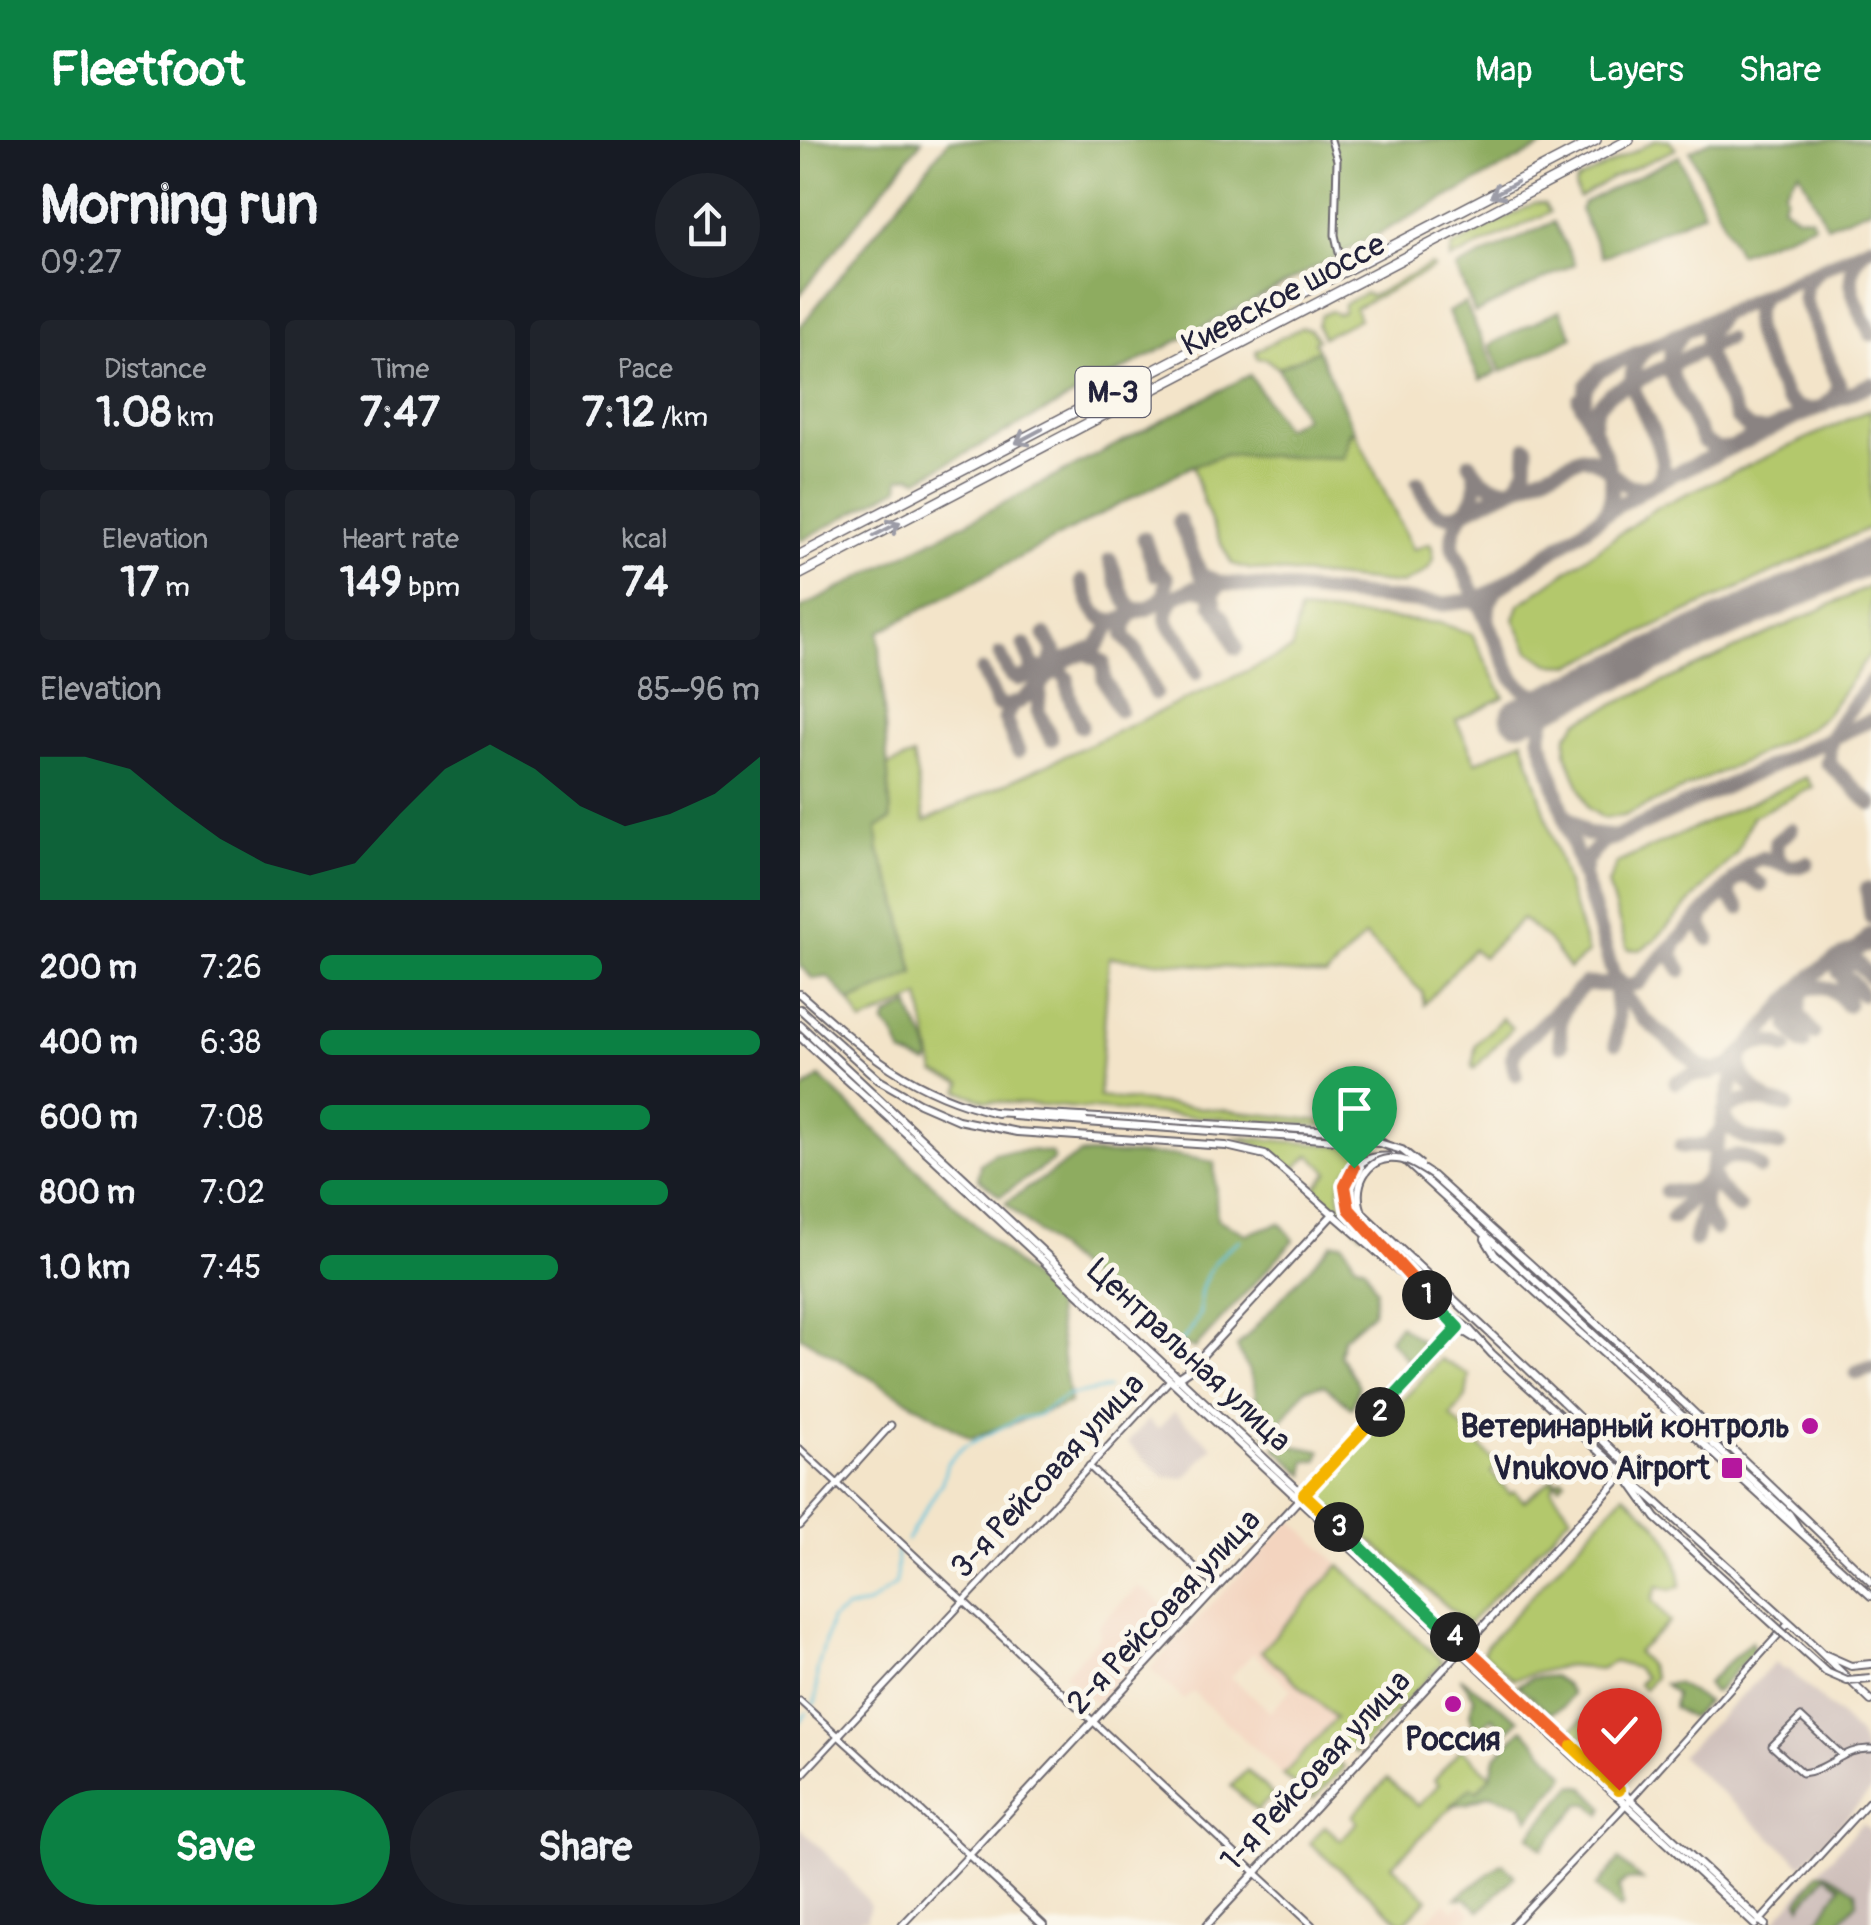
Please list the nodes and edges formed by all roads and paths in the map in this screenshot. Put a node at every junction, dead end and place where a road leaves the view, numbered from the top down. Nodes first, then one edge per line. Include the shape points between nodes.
1 (1331, 140) edge
2 (1596, 140) edge
3 (1628, 140) edge
4 (1555, 162) junction
5 (1563, 175) junction
6 (1409, 239) junction
7 (1417, 252) junction
8 (1344, 272) junction
9 (800, 556) edge
10 (800, 574) edge
11 (800, 991) edge
12 (800, 1010) edge
13 (800, 1025) edge
14 (800, 1037) edge
15 (992, 1112) junction
16 (1405, 1160) junction
17 (1433, 1176) junction
18 (1334, 1213) junction
19 (1482, 1234) junction
20 (1416, 1285) junction
21 (1444, 1311) junction
22 (1570, 1322) junction
23 (1582, 1323) junction
24 (1458, 1328) junction
25 (1474, 1338) junction
26 (1174, 1379) junction
27 (1665, 1409) junction
28 (1677, 1411) junction
29 (891, 1425) dead end
30 (800, 1448) edge
31 (1088, 1466) junction
32 (1627, 1476) junction
33 (838, 1484) junction
34 (1301, 1498) junction
35 (800, 1526) edge
36 (1800, 1531) junction
37 (1871, 1582) edge
38 (1218, 1588) junction
39 (1871, 1596) edge
40 (964, 1600) junction
41 (1789, 1623) junction
42 (1463, 1649) junction
43 (1821, 1652) junction
44 (1871, 1664) edge
45 (1871, 1679) edge
46 (800, 1701) edge
47 (1871, 1702) edge
48 (1094, 1721) junction
49 (840, 1736) junction
50 (1871, 1749) edge
51 (1842, 1755) junction
52 (800, 1777) edge
53 (1871, 1799) edge
54 (1628, 1802) junction
55 (969, 1855) junction
56 (1255, 1872) junction
57 (1759, 1924) edge
58 (902, 1925) edge
59 (1043, 1925) edge
60 (1206, 1925) edge
61 (1312, 1925) edge
62 (1512, 1925) edge

1 - 8 street via 1337,160 1335,235
2 - 4 highway, Киевское шоссе / М-3
3 - 5 highway, Киевское шоссе / М-3
4 - 5 highway
4 -> 6 highway, Киевское шоссе / М-3
5 - 7 highway, Киевское шоссе / М-3
6 - 7 highway
6 - 8 highway, Киевское шоссе / М-3
10 -> 7 highway, Киевское шоссе / М-3
8 -> 9 highway, Киевское шоссе / М-3
11 - 15 main road via 909,1082
12 - 18 main road via 880,1080 940,1113 1006,1130 1248,1149 1275,1161
13 - 26 main road, Центральная улица
14 - 26 main road, Центральная улица
15 - 16 main road via 1352,1132 1378,1140
15 - 17 main road, bridge via 1379,1143 1402,1150
16 - 19 main road
16 - 20 main road via 1371,1157 1352,1172 1345,1195 1349,1209
17 - 32 main road, bridge via 1402,1159 1376,1162 1358,1187 1363,1214 1630,1467
17 - 37 main road
18 - 20 main road
18 - 26 main road, 3-я Рейсовая улица
19 - 22 main road
19 - 23 main road
20 - 21 main road
21 - 24 main road
21 - 25 main road
22 - 23 main road
22 - 27 main road
23 - 28 main road
24 - 25 main road
24 - 34 main road, 2-я Рейсовая улица
25 - 32 main road
26 - 31 street, 3-я Рейсовая улица
26 - 34 main road, Центральная улица
27 - 28 main road
27 - 36 main road
28 - 36 main road
29 - 33 street
30 - 33 street
31 - 38 street
31 - 40 street, 3-я Рейсовая улица
32 - 41 main road
32 - 42 main road, 1-я Рейсовая улица
32 - 45 main road, bridge via 1656,1518 1826,1672 1854,1682
33 - 35 street
33 - 40 street
34 - 38 main road, 2-я Рейсовая улица
34 - 42 main road, Центральная улица
36 - 39 main road
38 - 48 main road, 2-я Рейсовая улица
40 - 48 street
40 - 49 street, 3-я Рейсовая улица
41 - 43 main road
41 - 54 street
42 - 54 main road, Центральная улица
42 - 56 main road, 1-я Рейсовая улица
43 - 44 main road via 1850,1666
43 - 47 main road
46 - 49 street
48 - 55 main road, 2-я Рейсовая улица
48 - 56 street
49 - 52 street, 3-я Рейсовая улица
49 - 55 street
50 - 51 street
51 - 51 street via 1802,1773 1772,1746 1801,1717
53 - 57 street
54 - 57 main road, Центральная улица
54 - 62 street
55 - 58 street, 2-я Рейсовая улица
55 - 59 main road
56 - 60 main road, 1-я Рейсовая улица
56 - 61 street

